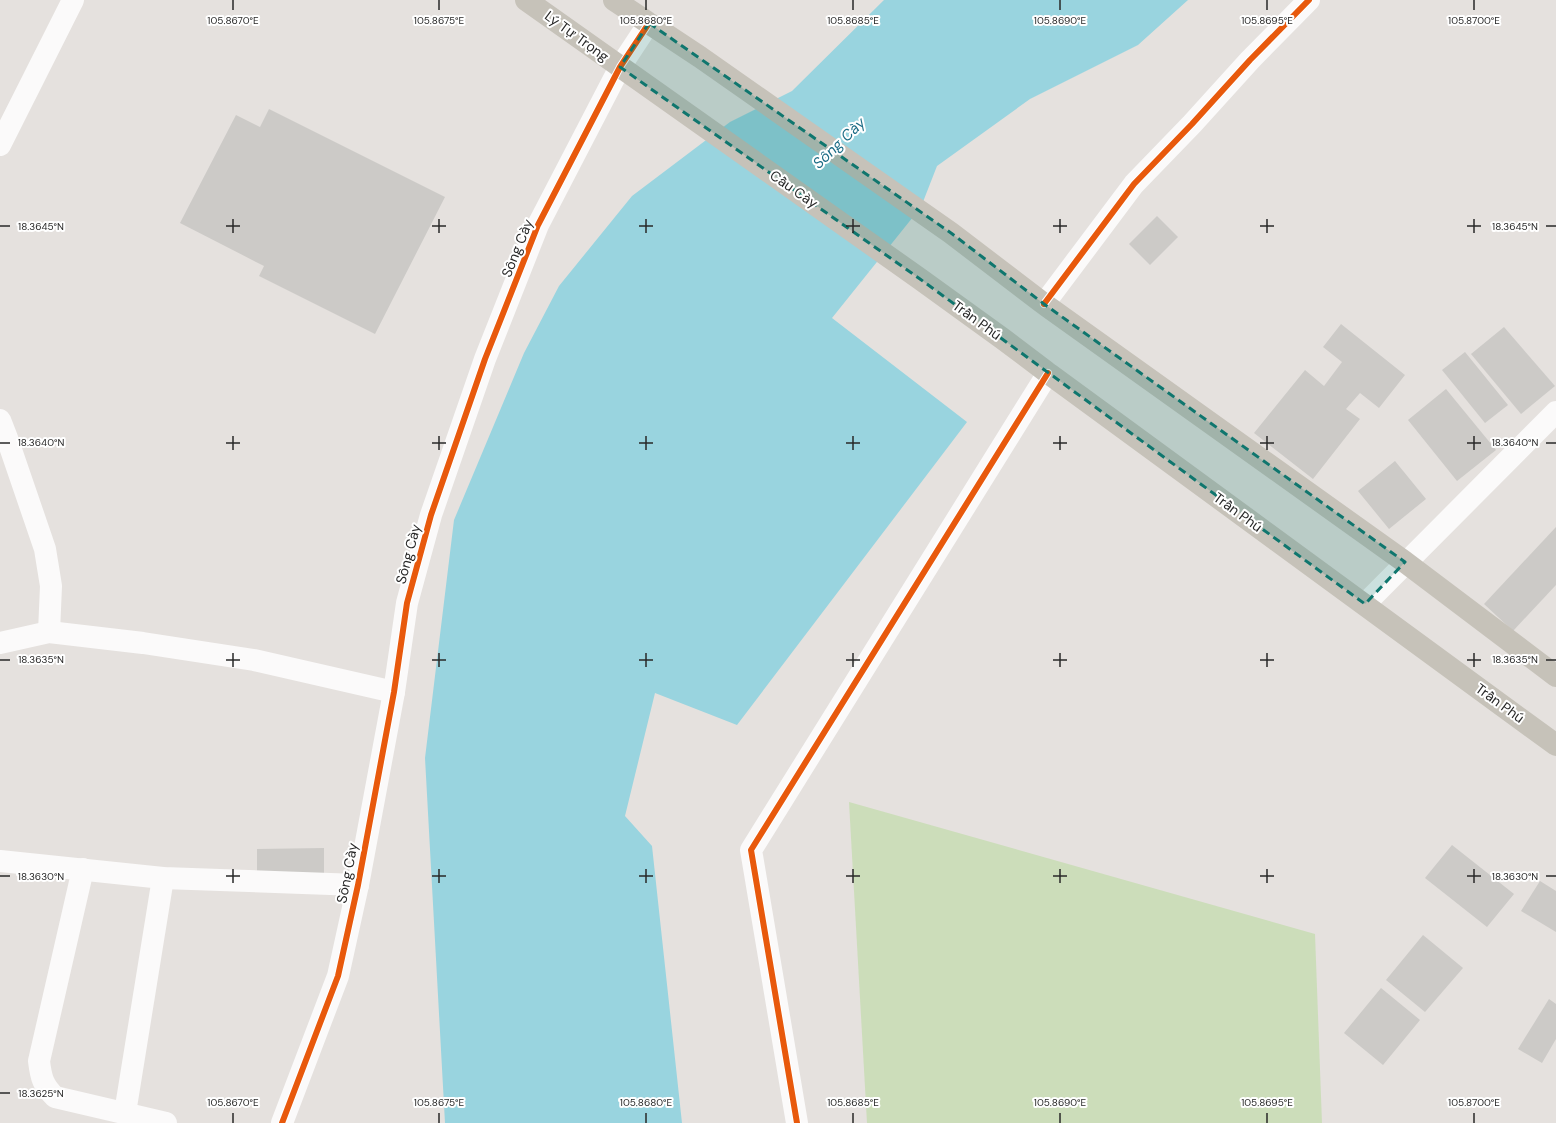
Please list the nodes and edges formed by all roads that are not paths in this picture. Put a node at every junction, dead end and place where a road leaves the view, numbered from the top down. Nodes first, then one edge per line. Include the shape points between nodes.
1 (73, 0) edge
2 (526, 0) edge
3 (614, 0) edge
4 (1309, 0) edge
5 (648, 23) junction
6 (620, 67) junction
7 (668, 100) joint
8 (0, 145) edge
9 (920, 278) joint
10 (1044, 304) junction
11 (1048, 374) junction
12 (1556, 412) edge
13 (0, 420) edge
14 (1405, 562) junction
15 (1364, 604) junction
16 (49, 632) junction
17 (0, 643) edge
18 (1556, 676) edge
19 (394, 692) junction
20 (1556, 745) edge
21 (0, 861) edge
22 (83, 869) junction
23 (163, 878) junction
24 (358, 884) junction
25 (125, 1113) junction
26 (166, 1123) edge
27 (282, 1123) edge
28 (797, 1123) edge

1 - 8 street
2 - 6 main road, Lý Tự Trọng
3 - 5 main road
4 - 10 street via 1134,184
5 - 6 street, Sông Cày
5 - 10 main road via 952,233
6 - 7 main road, Lý Tự Trọng
6 - 19 street, Sông Cày via 538,225 485,359 429,522 407,603
7 - 9 main road, Cầu Cày
9 - 11 main road, Trần Phú
10 - 14 main road
11 - 15 main road, Trần Phú
11 - 28 street via 751,850
12 - 14 street
13 - 16 street via 46,549 51,586
14 - 15 street
14 - 18 main road
15 - 20 main road, Trần Phú
16 - 17 street
16 - 19 street via 254,660
19 - 24 street, Sông Cày
21 - 22 street
22 - 23 street
22 - 25 street via 39,1061 40,1076 46,1088 55,1097
23 - 24 street
23 - 25 street
24 - 27 street, Sông Cày via 338,976
25 - 26 street

